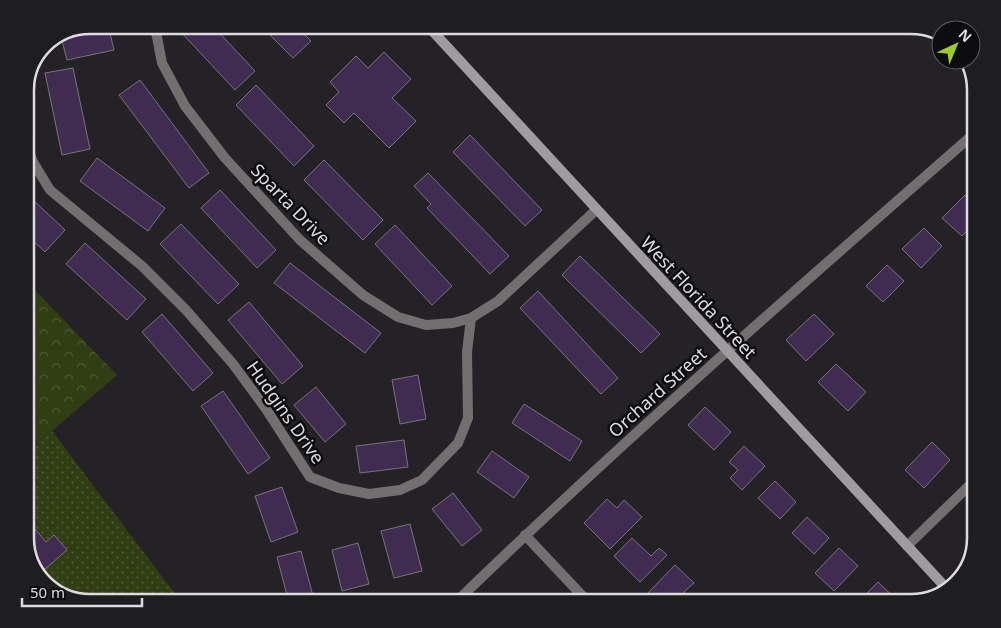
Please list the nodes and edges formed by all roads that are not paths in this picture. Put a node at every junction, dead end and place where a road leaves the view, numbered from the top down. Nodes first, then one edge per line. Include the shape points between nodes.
1 (156, 34) edge
2 (435, 34) edge
3 (967, 140) edge
4 (34, 165) edge
5 (596, 210) junction
6 (471, 318) junction
7 (726, 351) junction
8 (967, 488) edge
9 (525, 535) junction
10 (907, 546) junction
11 (943, 584) edge
12 (465, 594) edge
13 (581, 594) edge

1 - 6 street, Sparta Drive via 162,63 185,106 225,158 300,240 363,295 398,317 426,325
2 - 5 main road, West Florida Street
3 - 7 street, Orchard Street
4 - 6 street, Hudgins Drive via 50,190 142,266 186,310 233,364 310,477 339,488 369,494 400,490 422,480 458,443 468,418 467,352
5 - 6 street via 498,301
5 - 7 main road, West Florida Street
7 - 9 street, Orchard Street
7 - 10 main road, West Florida Street
8 - 10 street
9 - 12 street, Orchard Street
9 - 13 street
10 - 11 main road, West Florida Street

